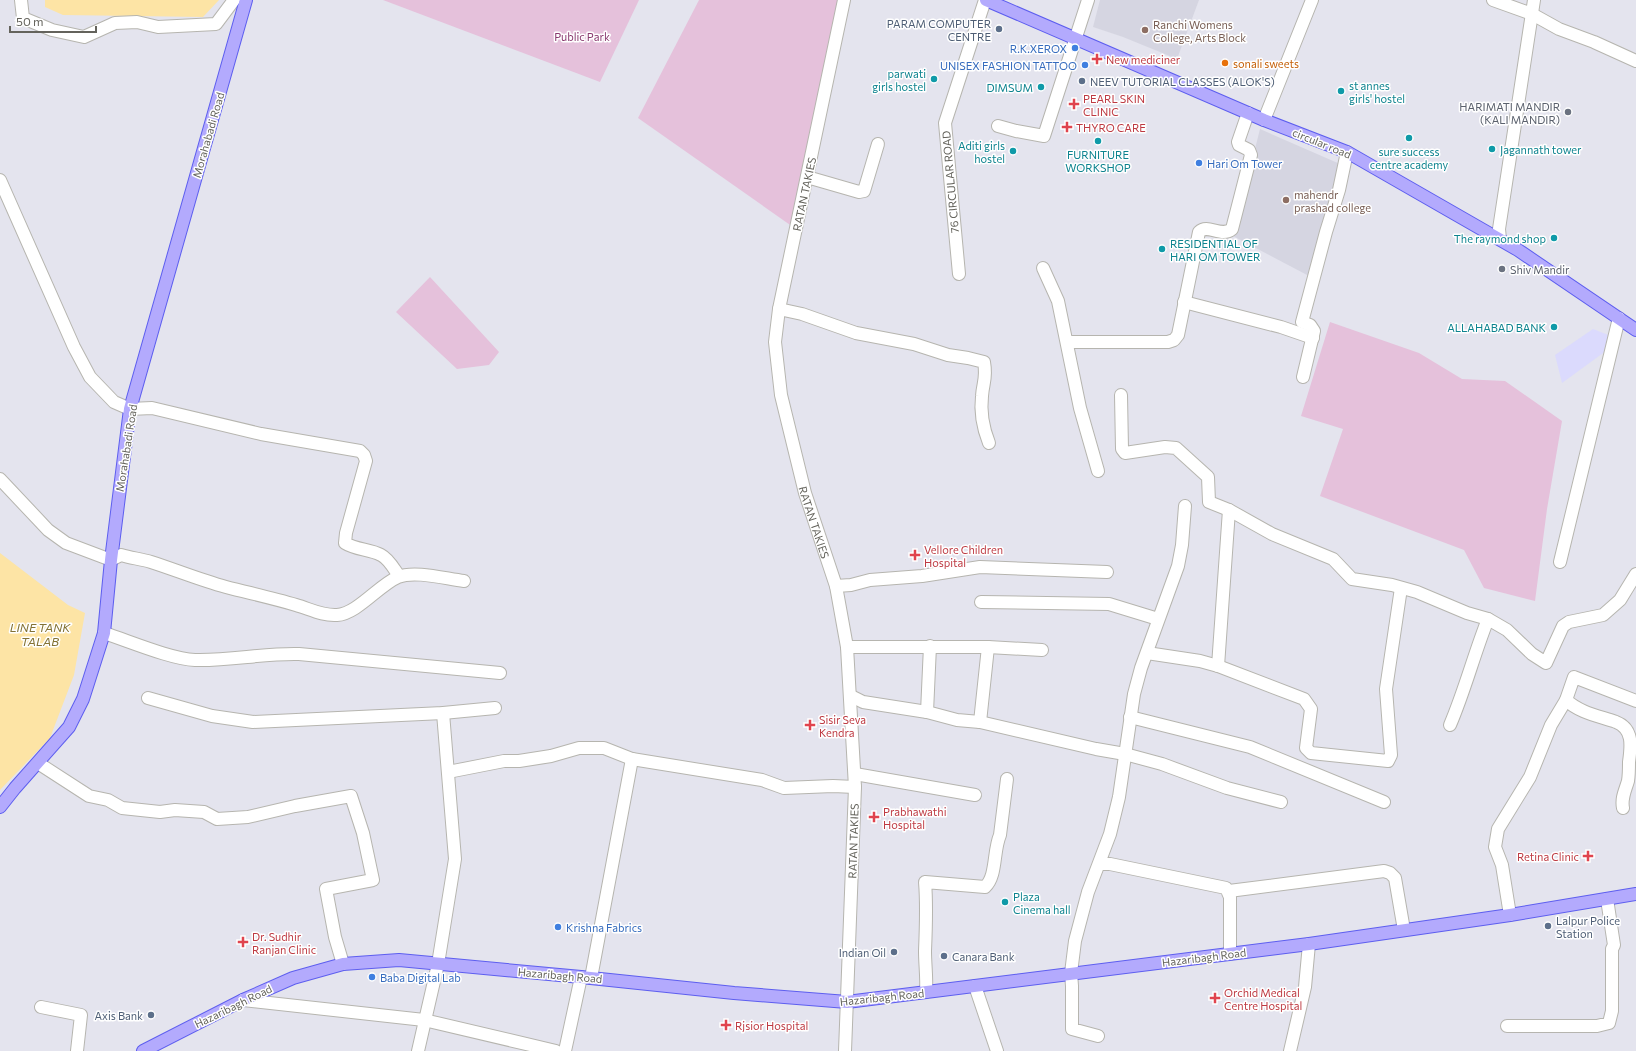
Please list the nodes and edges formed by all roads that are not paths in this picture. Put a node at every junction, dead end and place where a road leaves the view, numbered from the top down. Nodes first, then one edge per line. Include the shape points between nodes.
1 (21, 0) edge
2 (234, 0) edge
3 (246, 0) edge
4 (844, 0) edge
5 (986, 0) edge
6 (1088, 0) edge
7 (1312, 0) edge
8 (1493, 0) edge
9 (1534, 0) edge
10 (1532, 14) junction
11 (1075, 38) junction
12 (1636, 61) edge
13 (1248, 113) junction
14 (1264, 120) junction
15 (998, 126) dead end
16 (878, 144) dead end
17 (1347, 152) junction
18 (807, 177) junction
19 (0, 180) edge
20 (1500, 239) junction
21 (1043, 268) dead end
22 (959, 274) dead end
23 (1184, 302) junction
24 (780, 309) junction
25 (1619, 318) junction
26 (1636, 330) edge
27 (1313, 338) junction
28 (1066, 342) junction
29 (1303, 377) dead end
30 (1121, 395) dead end
31 (130, 409) junction
32 (990, 442) dead end
33 (1098, 471) dead end
34 (0, 479) edge
35 (1185, 506) dead end
36 (1229, 510) junction
37 (111, 560) junction
38 (1560, 562) dead end
39 (1107, 572) dead end
40 (1636, 574) edge
41 (400, 576) junction
42 (464, 581) dead end
43 (836, 586) junction
44 (1401, 588) junction
45 (981, 602) dead end
46 (1158, 619) junction
47 (1488, 619) junction
48 (104, 633) junction
49 (930, 646) junction
50 (847, 647) junction
51 (988, 647) junction
52 (1042, 650) dead end
53 (1147, 653) junction
54 (1218, 666) junction
55 (500, 673) dead end
56 (851, 696) junction
57 (148, 698) dead end
58 (1566, 700) junction
59 (1636, 701) edge
60 (495, 708) dead end
61 (927, 712) junction
62 (443, 714) junction
63 (1130, 717) junction
64 (980, 722) junction
65 (1450, 725) dead end
66 (1125, 754) junction
67 (632, 759) junction
68 (38, 763) junction
69 (448, 772) junction
70 (855, 774) junction
71 (1007, 779) dead end
72 (855, 787) junction
73 (975, 795) dead end
74 (1281, 802) dead end
75 (1384, 802) dead end
76 (0, 807) edge
77 (1623, 808) dead end
78 (1101, 864) junction
79 (1229, 891) junction
80 (1636, 894) edge
81 (1607, 899) junction
82 (1510, 916) junction
83 (1404, 930) junction
84 (1309, 944) junction
85 (1230, 954) junction
86 (343, 964) junction
87 (438, 964) junction
88 (1071, 973) junction
89 (586, 977) junction
90 (975, 986) junction
91 (926, 992) junction
92 (243, 1000) junction
93 (847, 1002) junction
94 (41, 1007) dead end
95 (424, 1020) junction
96 (1507, 1026) dead end
97 (1098, 1036) dead end
98 (145, 1049) edge
99 (77, 1051) edge
100 (161, 1051) edge
101 (418, 1051) edge
102 (556, 1051) edge
103 (565, 1051) edge
104 (845, 1051) edge
105 (997, 1051) edge
106 (1290, 1051) edge

1 - 2 street via 23,18 52,30 84,37 115,23 137,22 158,27 216,24
3 - 31 main road, Morahabadi Road
4 - 18 street, RATAN TAKIES
5 - 11 main road, circular road
5 - 22 street, 76 CIRCULAR ROAD via 945,123
6 - 11 street
7 - 14 street
8 - 10 street
9 - 10 street
10 - 12 street via 1559,29
10 - 20 street via 1499,230
11 - 13 main road, circular road
11 - 15 street via 1044,136
13 - 14 main road, circular road
13 - 23 street via 1238,142 1249,150 1251,155 1232,229 1225,232 1206,229 1199,232
14 - 17 main road, circular road
16 - 18 street via 864,191 859,192
17 - 20 main road, circular road
17 - 27 street via 1302,322 1310,325 1314,331
18 - 24 street, RATAN TAKIES
19 - 31 street via 90,378 114,402
20 - 25 main road, circular road
21 - 28 street via 1058,301
23 - 27 street
23 - 28 street via 1178,335 1174,340
24 - 32 street via 856,332 984,362 986,375 981,410
24 - 43 street, RATAN TAKIES via 775,342 780,395 805,493
25 - 26 main road, circular road
25 - 38 street
27 - 29 street
28 - 33 street via 1080,408
30 - 36 street via 1122,449 1125,453 1176,448 1208,477 1209,502
31 - 37 main road, Morahabadi Road
31 - 41 street via 152,408 276,437 360,451 366,461 345,543 381,555
34 - 37 street via 48,530 66,543
35 - 46 street via 1178,566
36 - 44 street via 1272,534 1333,559 1352,579
36 - 54 street
37 - 41 street via 121,555 150,562 227,587 330,615 350,611
37 - 48 main road, Morahabadi Road
39 - 43 street via 980,567
40 - 47 street via 1620,600 1603,615 1569,622 1563,626 1546,663 1532,654 1507,630
41 - 42 street via 420,575
43 - 50 street, RATAN TAKIES
44 - 47 street
44 - 54 street via 1386,689 1391,755 1388,760 1311,753 1306,748 1311,709 1304,699
45 - 46 street via 1109,604
46 - 53 street
47 - 65 street
48 - 55 street via 187,659 299,654
48 - 68 main road, Morahabadi Road via 83,699 69,727
49 - 50 street
49 - 51 street
49 - 61 street
50 - 56 street, RATAN TAKIES
51 - 52 street
51 - 64 street
53 - 54 street
53 - 63 street
56 - 61 street via 863,702
56 - 70 street, RATAN TAKIES
57 - 62 street via 212,716 253,722
58 - 59 street via 1574,677
58 - 77 street via 1571,705 1618,723 1628,731 1631,753 1628,779 1621,800
58 - 82 street via 1551,725 1530,777 1498,829 1495,847 1502,865
60 - 62 street
61 - 64 street via 957,720
62 - 69 street
63 - 66 street
63 - 75 street via 1250,747
64 - 66 street
66 - 74 street via 1162,764 1228,788
66 - 78 street via 1119,797
67 - 69 street via 604,748 579,748 551,756 504,761
67 - 72 street via 762,780 784,788
67 - 89 street
68 - 76 main road, Morahabadi Road
68 - 86 street via 89,796 108,800 122,808 160,812 204,812 217,819 248,817 351,796 367,848 373,880 326,889
69 - 87 street via 456,859
70 - 72 street, RATAN TAKIES
70 - 73 street
71 - 91 street via 1000,835 996,843 990,882 985,887 925,882
72 - 93 street, RATAN TAKIES
78 - 79 street via 1172,876 1226,888
78 - 88 street via 1088,892 1075,941
79 - 83 street via 1384,871 1395,878
79 - 85 street
80 - 81 main road, Hazaribagh Road
81 - 82 main road, Hazaribagh Road
81 - 96 street via 1614,944 1612,1012 1609,1023 1597,1026
82 - 83 main road, Hazaribagh Road
83 - 84 main road, Hazaribagh Road
84 - 85 main road, Hazaribagh Road
84 - 106 street via 1305,987
85 - 88 main road, Hazaribagh Road
86 - 87 main road, Hazaribagh Road via 400,960
86 - 92 main road, Hazaribagh Road via 293,978
87 - 89 main road, Hazaribagh Road
87 - 95 street
88 - 90 main road, Hazaribagh Road
88 - 97 street via 1072,1029
89 - 93 main road, Hazaribagh Road via 734,994
89 - 103 street
90 - 91 main road, Hazaribagh Road
90 - 105 street
91 - 93 main road, Hazaribagh Road
92 - 95 street
92 - 98 main road, Hazaribagh Road
93 - 104 street, RATAN TAKIES
94 - 99 street via 81,1014
95 - 101 street
95 - 102 street
98 - 100 street

